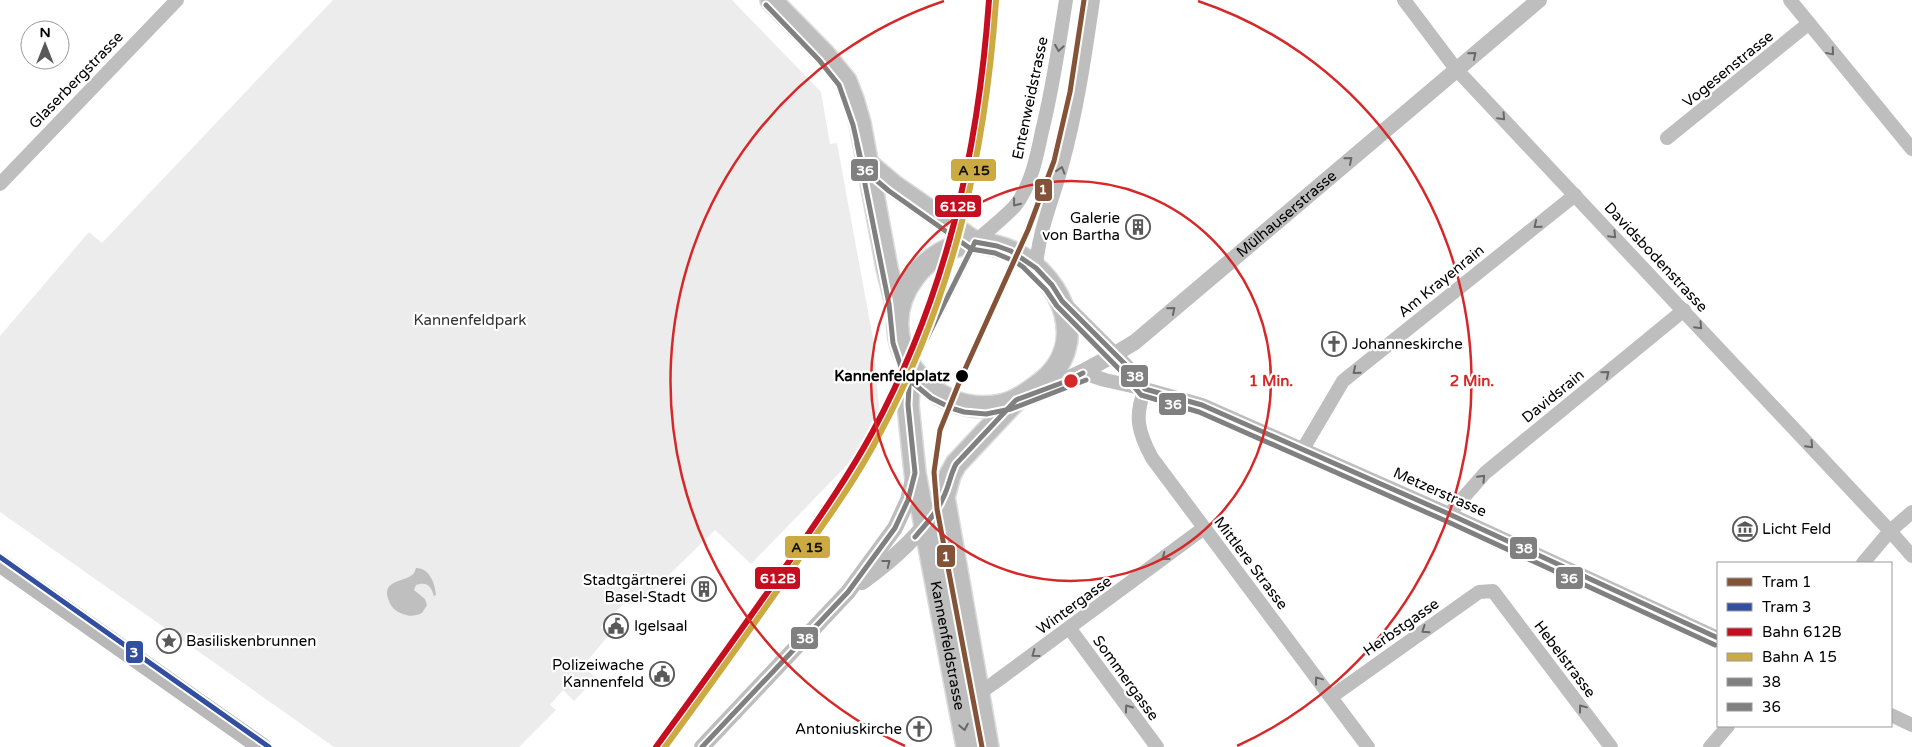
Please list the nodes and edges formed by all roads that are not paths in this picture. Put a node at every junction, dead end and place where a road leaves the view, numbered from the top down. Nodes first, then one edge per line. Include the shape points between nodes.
1 (177, 0) edge
2 (771, 0) edge
3 (1066, 0) edge
4 (1093, 0) edge
5 (1404, 0) edge
6 (1539, 0) edge
7 (1792, 0) edge
8 (1808, 24) junction
9 (1456, 69) junction
10 (1667, 138) dead end
11 (1912, 148) edge
12 (868, 164) junction
13 (0, 184) edge
14 (1574, 195) junction
15 (975, 242) junction
16 (1036, 268) junction
17 (1062, 301) junction
18 (1684, 310) junction
19 (898, 312) junction
20 (1116, 354) junction
21 (910, 368) junction
22 (1082, 373) junction
23 (1145, 389) junction
24 (1016, 400) junction
25 (1304, 449) junction
26 (915, 473) junction
27 (944, 497) junction
28 (1912, 512) edge
29 (1449, 514) junction
30 (925, 526) junction
31 (1204, 528) junction
32 (1890, 530) junction
33 (1912, 556) edge
34 (1864, 562) edge
35 (0, 563) edge
36 (1493, 591) joint
37 (848, 592) junction
38 (1070, 629) junction
39 (1717, 638) edge
40 (968, 696) junction
41 (1331, 697) junction
42 (1892, 715) edge
43 (1912, 725) edge
44 (1727, 727) edge
45 (262, 747) edge
46 (702, 747) edge
47 (967, 747) edge
48 (988, 747) edge
49 (1157, 747) edge
50 (1368, 747) edge
51 (1612, 747) edge
52 (1710, 747) edge

1 - 13 street, Glaserbergstrasse
2 - 12 main road via 846,81 858,115
3 -> 15 street, Entenweidstrasse via 1052,91 1028,180 1015,206
16 -> 4 street via 1040,236 1079,93
5 - 9 street, Davidsbodenstrasse
9 -> 6 street, Mülhauserstrasse
7 - 8 street
8 - 10 street, Vogesenstrasse
8 -> 11 street
9 -> 14 street, Davidsbodenstrasse
20 -> 9 street, Mülhauserstrasse via 1142,336
12 - 15 main road
12 - 19 main road
14 -> 18 street, Davidsbodenstrasse
14 -> 25 street, Am Krayenrain via 1343,381
15 - 16 main road via 1011,251
15 - 19 main road via 949,248 929,260 910,282
16 - 17 main road
17 - 20 street
17 - 24 main road via 1067,332 1061,360 1045,380
29 -> 18 street, Davidsrain via 1485,474
18 -> 32 street, Davidsbodenstrasse
19 - 21 main road via 900,336
20 - 22 street, Mülhauserstrasse
20 - 23 street
21 - 24 main road via 930,388 960,404 989,407
21 - 26 main road, Kannenfeldstrasse via 908,405
22 - 23 street, Metzerstrasse
22 - 24 street, Mülhauserstrasse
23 - 25 street, Metzerstrasse via 1202,405
23 - 31 street, Mittlere Strasse via 1138,411 1142,441
24 - 27 main road, Kannenfeldstrasse via 956,464
25 - 29 street, Metzerstrasse
26 - 30 main road, Kannenfeldstrasse
26 - 37 street via 908,500 895,528
27 - 30 street
27 - 40 main road, Kannenfeldstrasse
28 - 32 street
29 - 39 street, Metzerstrasse
37 -> 30 street via 891,561
30 - 40 main road, Kannenfeldstrasse
31 -> 38 street, Wintergasse
41 -> 31 street, Mittlere Strasse
32 - 33 street, Davidsbodenstrasse
32 - 34 street
35 - 45 main road
36 -> 41 street, Herbstgasse via 1479,592
51 -> 36 street, Hebelstrasse
37 - 46 street
38 -> 40 street, Wintergasse
49 -> 38 street, Sommergasse
40 -> 47 main road, Kannenfeldstrasse
40 - 48 main road, Kannenfeldstrasse
41 - 50 street, Mittlere Strasse
42 - 43 street
44 - 52 street

